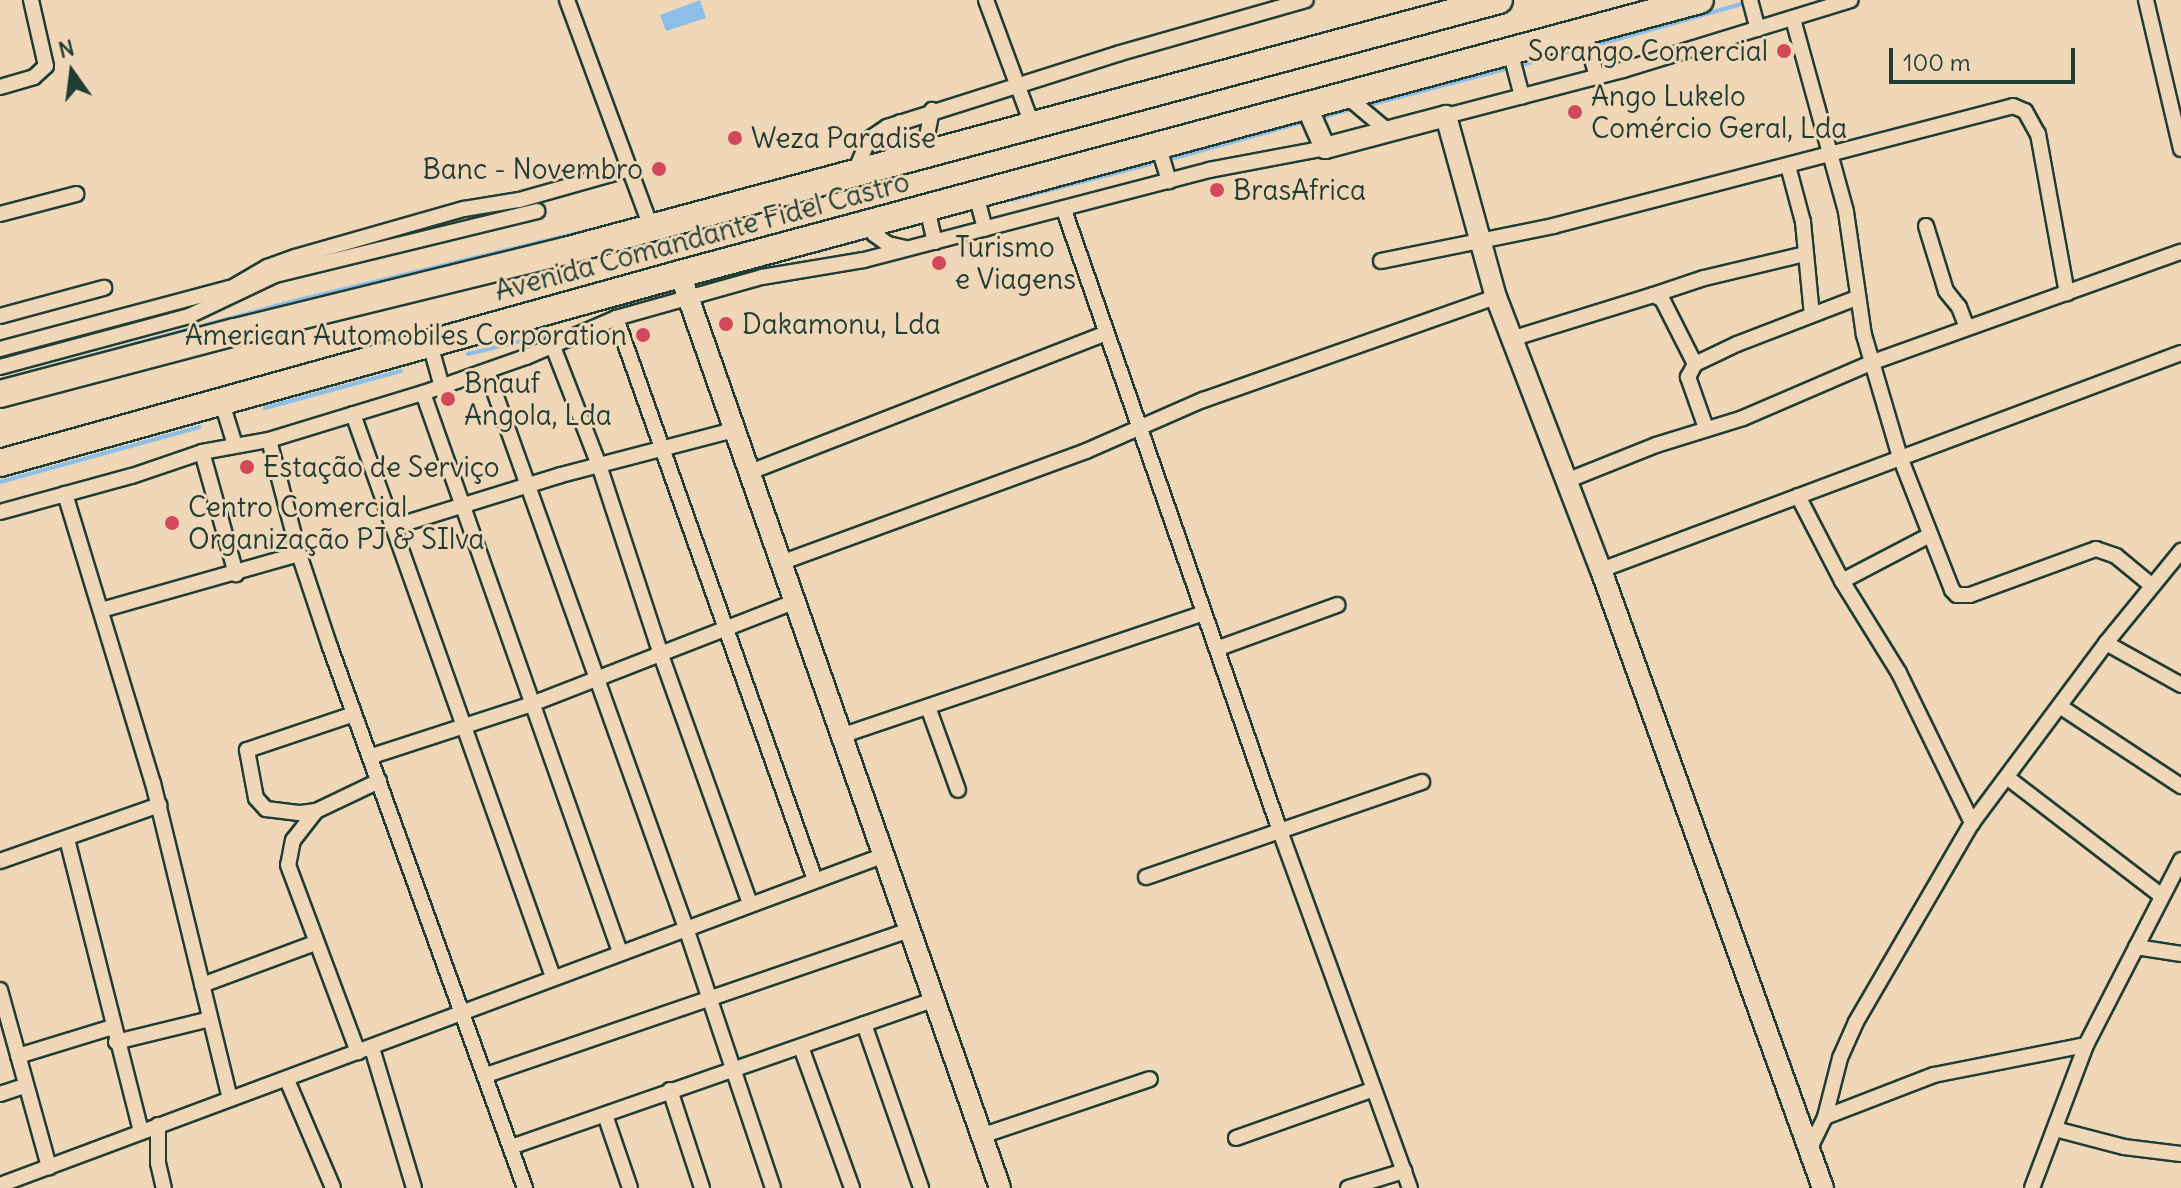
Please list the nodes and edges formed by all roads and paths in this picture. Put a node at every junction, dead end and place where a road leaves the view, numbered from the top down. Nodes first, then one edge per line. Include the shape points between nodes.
1 (31, 0) edge
2 (567, 0) edge
3 (986, 0) edge
4 (1249, 0) edge
5 (1306, 0) edge
6 (1499, 0) edge
7 (1700, 0) edge
8 (1750, 0) edge
9 (1850, 0) edge
10 (2146, 0) edge
11 (1452, 6) edge
12 (1253, 15) junction
13 (1793, 19) junction
14 (1758, 29) junction
15 (1584, 31) junction
16 (1510, 51) junction
17 (1597, 77) junction
18 (1018, 86) junction
19 (0, 87) edge
20 (1345, 95) junction
21 (1522, 96) junction
22 (1306, 105) junction
23 (932, 110) junction
24 (1446, 116) junction
25 (900, 122) junction
26 (1033, 127) junction
27 (1389, 132) junction
28 (1158, 145) junction
29 (1325, 148) junction
30 (2181, 149) edge
31 (1829, 155) junction
32 (923, 156) junction
33 (890, 165) junction
34 (1788, 166) junction
35 (629, 169) junction
36 (854, 174) junction
37 (1169, 181) junction
38 (76, 194) dead end
39 (976, 195) junction
40 (927, 208) junction
41 (1064, 210) junction
42 (537, 211) dead end
43 (0, 214) edge
44 (868, 224) junction
45 (1926, 226) dead end
46 (651, 227) junction
47 (985, 229) junction
48 (1481, 241) junction
49 (935, 242) junction
50 (914, 248) junction
51 (2181, 252) edge
52 (1805, 254) junction
53 (1381, 261) dead end
54 (683, 286) junction
55 (104, 288) dead end
56 (230, 288) junction
57 (2067, 293) junction
58 (1653, 295) junction
59 (1496, 297) junction
60 (1856, 298) junction
61 (1812, 315) junction
62 (0, 316) edge
63 (189, 316) junction
64 (616, 318) junction
65 (1967, 328) junction
66 (1106, 333) junction
67 (1511, 339) junction
68 (430, 344) junction
69 (552, 344) junction
70 (0, 349) edge
71 (2181, 353) edge
72 (1873, 362) junction
73 (1695, 364) junction
74 (0, 367) edge
75 (487, 371) junction
76 (442, 387) junction
77 (423, 393) junction
78 (0, 394) edge
79 (222, 403) junction
80 (353, 414) junction
81 (1140, 427) junction
82 (1706, 428) junction
83 (734, 430) junction
84 (269, 440) junction
85 (235, 445) junction
86 (663, 450) junction
87 (202, 452) junction
88 (1900, 457) junction
89 (0, 463) edge
90 (599, 465) junction
91 (750, 472) junction
92 (1566, 481) junction
93 (528, 487) junction
94 (65, 494) junction
95 (1798, 496) junction
96 (463, 507) junction
97 (0, 512) edge
98 (393, 527) junction
99 (1930, 535) junction
100 (299, 554) junction
101 (2179, 557) edge
102 (783, 562) junction
103 (1601, 570) junction
104 (236, 574) junction
105 (1842, 581) junction
106 (2151, 585) junction
107 (796, 601) junction
108 (1337, 605) dead end
109 (101, 610) junction
110 (1204, 613) junction
111 (728, 627) junction
112 (2106, 643) junction
113 (1219, 648) junction
114 (661, 655) junction
115 (596, 678) junction
116 (2181, 685) edge
117 (532, 704) junction
118 (928, 707) junction
119 (2061, 707) junction
120 (354, 714) junction
121 (466, 726) junction
122 (841, 736) junction
123 (372, 756) junction
124 (2008, 778) junction
125 (379, 781) junction
126 (1422, 782) dead end
127 (2181, 786) edge
128 (958, 790) dead end
129 (159, 805) junction
130 (316, 811) junction
131 (1972, 823) junction
132 (1280, 831) junction
133 (67, 839) junction
134 (882, 856) junction
135 (2181, 860) edge
136 (0, 861) edge
137 (1146, 877) dead end
138 (815, 880) junction
139 (2162, 896) junction
140 (750, 903) junction
141 (686, 928) junction
142 (910, 930) junction
143 (315, 943) junction
144 (2136, 947) junction
145 (620, 952) junction
146 (2181, 954) edge
147 (553, 977) junction
148 (202, 985) junction
149 (0, 990) edge
150 (708, 998) junction
151 (933, 1000) junction
152 (464, 1012) junction
153 (210, 1019) junction
154 (864, 1024) junction
155 (114, 1034) junction
156 (2086, 1045) junction
157 (801, 1047) junction
158 (365, 1050) junction
159 (18, 1056) junction
160 (732, 1071) junction
161 (486, 1075) junction
162 (1150, 1079) dead end
163 (287, 1080) junction
164 (25, 1086) junction
165 (1374, 1089) junction
166 (670, 1090) junction
167 (0, 1094) edge
168 (230, 1099) junction
169 (605, 1115) junction
170 (1825, 1117) junction
171 (158, 1125) junction
172 (2055, 1129) junction
173 (141, 1132) junction
174 (981, 1136) junction
175 (1236, 1138) dead end
176 (511, 1147) junction
177 (1809, 1150) junction
178 (2181, 1154) edge
179 (49, 1167) junction
180 (1404, 1171) junction
181 (3, 1186) edge
182 (1818, 1186) edge
183 (164, 1188) edge
184 (333, 1188) edge
185 (414, 1188) edge
186 (525, 1188) edge
187 (630, 1188) edge
188 (702, 1188) edge
189 (773, 1188) edge
190 (852, 1188) edge
191 (921, 1188) edge
192 (1000, 1188) edge
193 (1348, 1188) edge
194 (1410, 1188) edge
195 (2032, 1188) edge

1 - 19 street via 46,66 34,77
2 - 35 street
3 - 18 street
4 - 12 street
5 - 12 street
6 - 11 highway, Avenida Comandante Fidel Castro
7 - 15 highway, Avenida Comandante Fidel Castro
8 - 14 street
9 - 13 street
10 - 30 street
11 - 26 highway, Avenida Comandante Fidel Castro
12 - 18 street
13 - 14 street
13 - 31 street
14 - 17 street
15 - 16 highway, Avenida Comandante Fidel Castro
15 - 17 street
16 - 20 highway, Avenida Comandante Fidel Castro
16 - 21 street
17 - 21 street
18 - 23 street
18 - 26 street
20 - 22 highway, Avenida Comandante Fidel Castro
20 - 27 street
21 - 24 street
22 - 28 highway, Avenida Comandante Fidel Castro
22 - 29 street
23 - 25 street
23 - 32 street
24 - 27 street
24 - 48 street
25 - 33 street
25 - 36 street via 869,139
26 - 32 highway, Avenida Comandante Fidel Castro
27 - 29 street
28 - 37 street
28 - 39 highway, Avenida Comandante Fidel Castro
29 - 37 street
31 - 34 street
31 - 57 street via 2001,107 2018,107 2038,134
31 - 60 street via 1846,212
32 - 33 highway, Avenida Comandante Fidel Castro
33 - 36 highway, Avenida Comandante Fidel Castro
34 - 48 street
34 - 52 street via 1803,222
35 - 46 street
35 - 56 street via 337,244 267,267
36 - 46 highway, Avenida Comandante Fidel Castro
37 - 41 street
38 - 43 street
39 - 40 highway, Avenida Comandante Fidel Castro
39 - 47 street
40 - 44 highway, Avenida Comandante Fidel Castro
40 - 49 street
41 - 47 street
41 - 66 street
42 - 63 street via 275,275
44 - 50 street via 888,244
44 - 54 highway, Avenida Comandante Fidel Castro
45 - 65 street via 1946,291
46 - 78 highway, Avenida Comandante Fidel Castro
47 - 49 street
48 - 53 street
48 - 59 street
49 - 50 street
50 - 54 street via 815,271
51 - 57 street
52 - 58 street
52 - 61 street
54 - 64 street
54 - 68 highway, Avenida Comandante Fidel Castro
54 - 83 street
55 - 62 street
56 - 63 street
56 - 70 street
57 - 65 street
58 - 67 street
58 - 73 street via 1662,299
59 - 67 street
59 - 81 street
60 - 61 street
60 - 72 street
61 - 73 street
63 - 74 street
64 - 69 street
64 - 86 street
65 - 72 street
66 - 81 street
66 - 91 street
67 - 92 street
68 - 76 street
68 - 79 highway, Avenida Comandante Fidel Castro
69 - 75 street
69 - 90 street
71 - 88 street
72 - 82 street via 1743,418
72 - 88 street
73 - 82 street via 1688,377
75 - 76 street
75 - 93 street
76 - 77 street
77 - 80 street
77 - 96 street
79 - 85 street
79 - 89 highway, Avenida Comandante Fidel Castro
80 - 84 street
80 - 98 street
81 - 102 street
81 - 110 street
82 - 92 street
83 - 86 street
83 - 91 street
84 - 85 street
84 - 100 street
85 - 87 street
86 - 90 street
86 - 111 street
87 - 94 street
87 - 104 street
88 - 95 street
88 - 99 street
90 - 93 street
90 - 114 street
91 - 102 street
92 - 103 street
93 - 96 street
93 - 115 street
94 - 97 street
94 - 109 street
95 - 103 street
95 - 105 street
96 - 98 street
96 - 117 street
98 - 121 street
99 - 105 street
99 - 106 street via 1957,595 1970,595 2096,549 2116,556
100 - 104 street
100 - 120 street
101 - 106 street
102 - 107 street
103 - 177 street
104 - 109 street
105 - 131 street via 1899,673
106 - 112 street
107 - 111 street
107 - 122 street
108 - 113 street
109 - 129 street
110 - 113 street
110 - 118 street
111 - 114 street
111 - 138 street
112 - 116 street
112 - 119 street
113 - 132 street
114 - 115 street
114 - 140 street
115 - 117 street
115 - 141 street
117 - 121 street
117 - 145 street
118 - 122 street
118 - 128 street
119 - 124 street
119 - 127 street
120 - 123 street
120 - 130 street via 252,747 246,754 261,805 290,813
121 - 123 street
121 - 147 street
122 - 134 street
123 - 125 street
124 - 131 street
124 - 139 street
125 - 130 street
125 - 152 street
126 - 132 street
129 - 133 street
129 - 148 street
130 - 143 street via 293,840 288,865
131 - 170 street via 1856,1022 1840,1058
132 - 137 street
132 - 165 street
133 - 136 street
133 - 155 street
134 - 138 street
134 - 142 street
135 - 139 street
138 - 140 street
139 - 144 street
140 - 141 street
141 - 145 street
141 - 150 street
142 - 150 street
142 - 151 street
143 - 148 street
143 - 158 street
144 - 146 street
144 - 156 street
145 - 147 street
147 - 152 street
148 - 153 street
149 - 159 street
150 - 160 street
150 - 161 street
151 - 154 street
151 - 174 street
152 - 158 street
152 - 161 street
153 - 155 street
153 - 168 street
154 - 157 street
154 - 191 street
155 - 159 street
155 - 173 street
156 - 170 street via 1934,1075
156 - 172 street
157 - 160 street
157 - 190 street
158 - 163 street
158 - 185 street
159 - 164 street
160 - 166 street
160 - 189 street
161 - 176 street
162 - 174 street
163 - 168 street
163 - 184 street
164 - 167 street
164 - 179 street
165 - 175 street
165 - 180 street
166 - 169 street
166 - 188 street
168 - 171 street
169 - 176 street
169 - 187 street
170 - 177 street
171 - 173 street
171 - 183 street
172 - 178 street via 2124,1147
172 - 195 street
173 - 179 street
174 - 192 street
176 - 186 street
177 - 182 street
179 - 181 street
180 - 193 street
180 - 194 street

